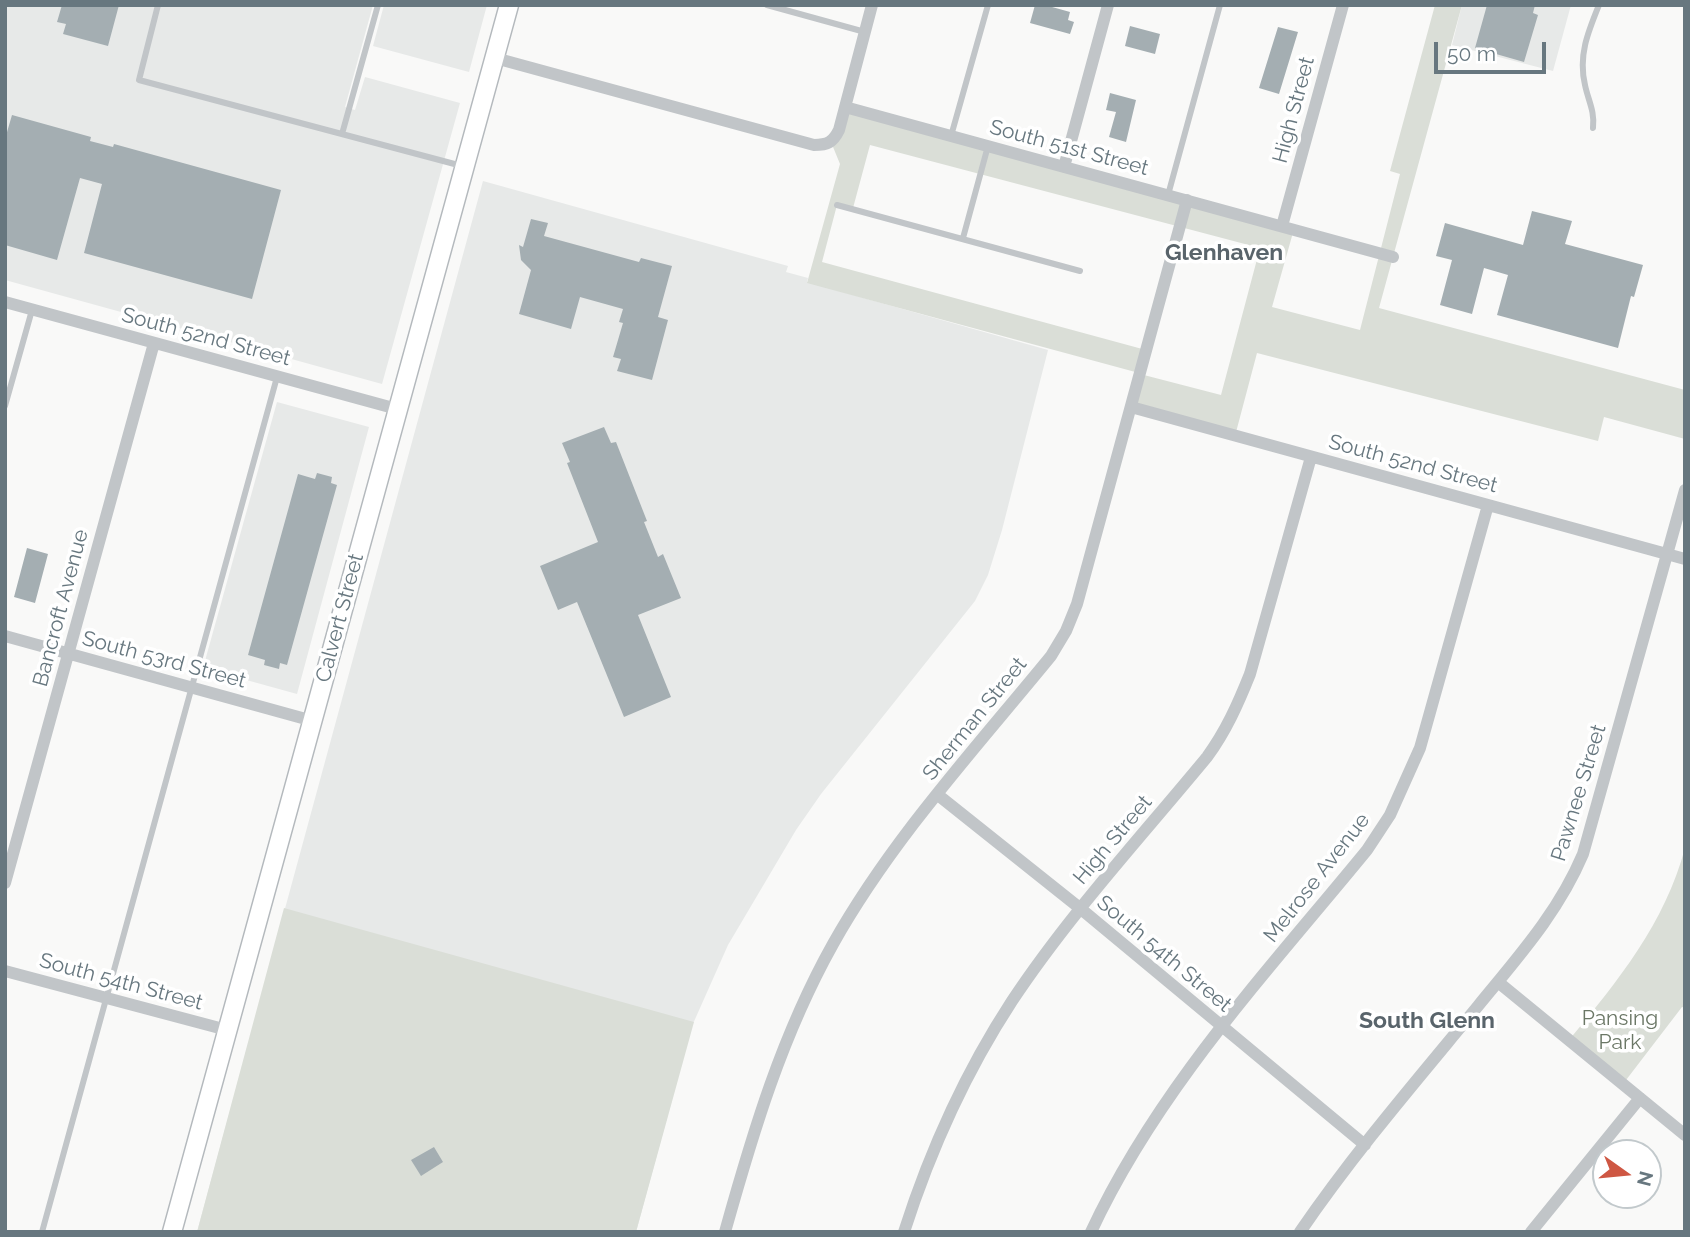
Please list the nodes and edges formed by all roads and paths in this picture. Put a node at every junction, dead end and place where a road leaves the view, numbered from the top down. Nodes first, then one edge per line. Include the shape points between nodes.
1 (158, 5) edge
2 (378, 5) edge
3 (509, 5) edge
4 (767, 5) edge
5 (872, 5) edge
6 (988, 5) edge
7 (1108, 5) edge
8 (1220, 5) edge
9 (1343, 5) edge
10 (1600, 5) edge
11 (865, 32) junction
12 (495, 58) junction
13 (845, 107) junction
14 (1593, 128) dead end
15 (342, 134) junction
16 (951, 136) junction
17 (988, 146) junction
18 (464, 167) junction
19 (1064, 167) junction
20 (1168, 195) junction
21 (1187, 200) junction
22 (837, 205) dead end
23 (1282, 226) junction
24 (963, 239) junction
25 (1393, 257) dead end
26 (1080, 271) dead end
27 (5, 302) edge
28 (32, 310) junction
29 (154, 343) junction
30 (277, 377) junction
31 (5, 406) edge
32 (1131, 407) junction
33 (397, 410) junction
34 (1311, 457) junction
35 (1685, 490) edge
36 (1488, 505) junction
37 (1667, 554) junction
38 (1685, 559) edge
39 (5, 636) edge
40 (69, 654) junction
41 (190, 687) junction
42 (313, 721) junction
43 (938, 795) junction
44 (5, 883) edge
45 (1081, 909) junction
46 (5, 971) edge
47 (1498, 982) junction
48 (106, 998) junction
49 (1222, 1028) junction
50 (227, 1030) junction
51 (1640, 1098) junction
52 (1685, 1135) edge
53 (1365, 1145) junction
54 (42, 1232) edge
55 (172, 1232) edge
56 (725, 1232) edge
57 (904, 1232) edge
58 (1091, 1232) edge
59 (1300, 1232) edge
60 (1531, 1232) edge

1 - 15 lane via 139,80
2 - 15 lane
3 - 12 street, Calvert Street
4 - 11 lane
5 - 11 street
6 - 16 lane
7 - 19 street
8 - 20 lane
9 - 23 street, High Street
10 - 14 lane via 1582,61
11 - 13 street
12 - 13 street via 814,145 831,142
12 - 18 street, Calvert Street
13 - 16 street, South 51st Street
15 - 18 lane
16 - 17 street, South 51st Street
17 - 19 street, South 51st Street
17 - 24 lane
18 - 33 street, Calvert Street
19 - 20 street, South 51st Street
20 - 21 street, South 51st Street
21 - 23 street, South 51st Street
21 - 32 street, Sherman Street
22 - 24 lane
23 - 25 street, South 51st Street
24 - 26 lane
27 - 28 street, South 52nd Street
28 - 29 street, South 52nd Street
28 - 31 lane
29 - 30 street, South 52nd Street
29 - 40 street, Bancroft Avenue
30 - 33 street, South 52nd Street
30 - 41 lane
32 - 34 street, South 52nd Street
32 - 43 street, Sherman Street via 1066,631 1051,656
33 - 42 street, Calvert Street
34 - 36 street, South 52nd Street
34 - 45 street, High Street via 1237,708 1207,757
35 - 37 street, Pawnee Street
36 - 37 street, South 52nd Street
36 - 49 street, Melrose Avenue via 1420,748 1390,815 1367,850
37 - 38 street, South 52nd Street
37 - 47 street, Pawnee Street via 1583,854 1559,903
39 - 40 street, South 53rd Street
40 - 41 street, South 53rd Street
40 - 44 street, Bancroft Avenue
41 - 42 street, South 53rd Street
41 - 48 lane
42 - 50 street, Calvert Street
43 - 45 street, South 54th Street
43 - 56 street, Sherman Street via 863,895 807,994 762,1103
45 - 49 street, South 54th Street
45 - 57 street, High Street via 1040,960 982,1050 936,1143
46 - 48 street, South 54th Street
47 - 51 street
47 - 53 street, Pawnee Street
48 - 50 street, South 54th Street
48 - 54 lane
49 - 53 street, South 54th Street
49 - 58 street, Melrose Avenue via 1149,1127
50 - 55 street, Calvert Street
51 - 52 street
51 - 60 street
53 - 59 street, Pawnee Street

